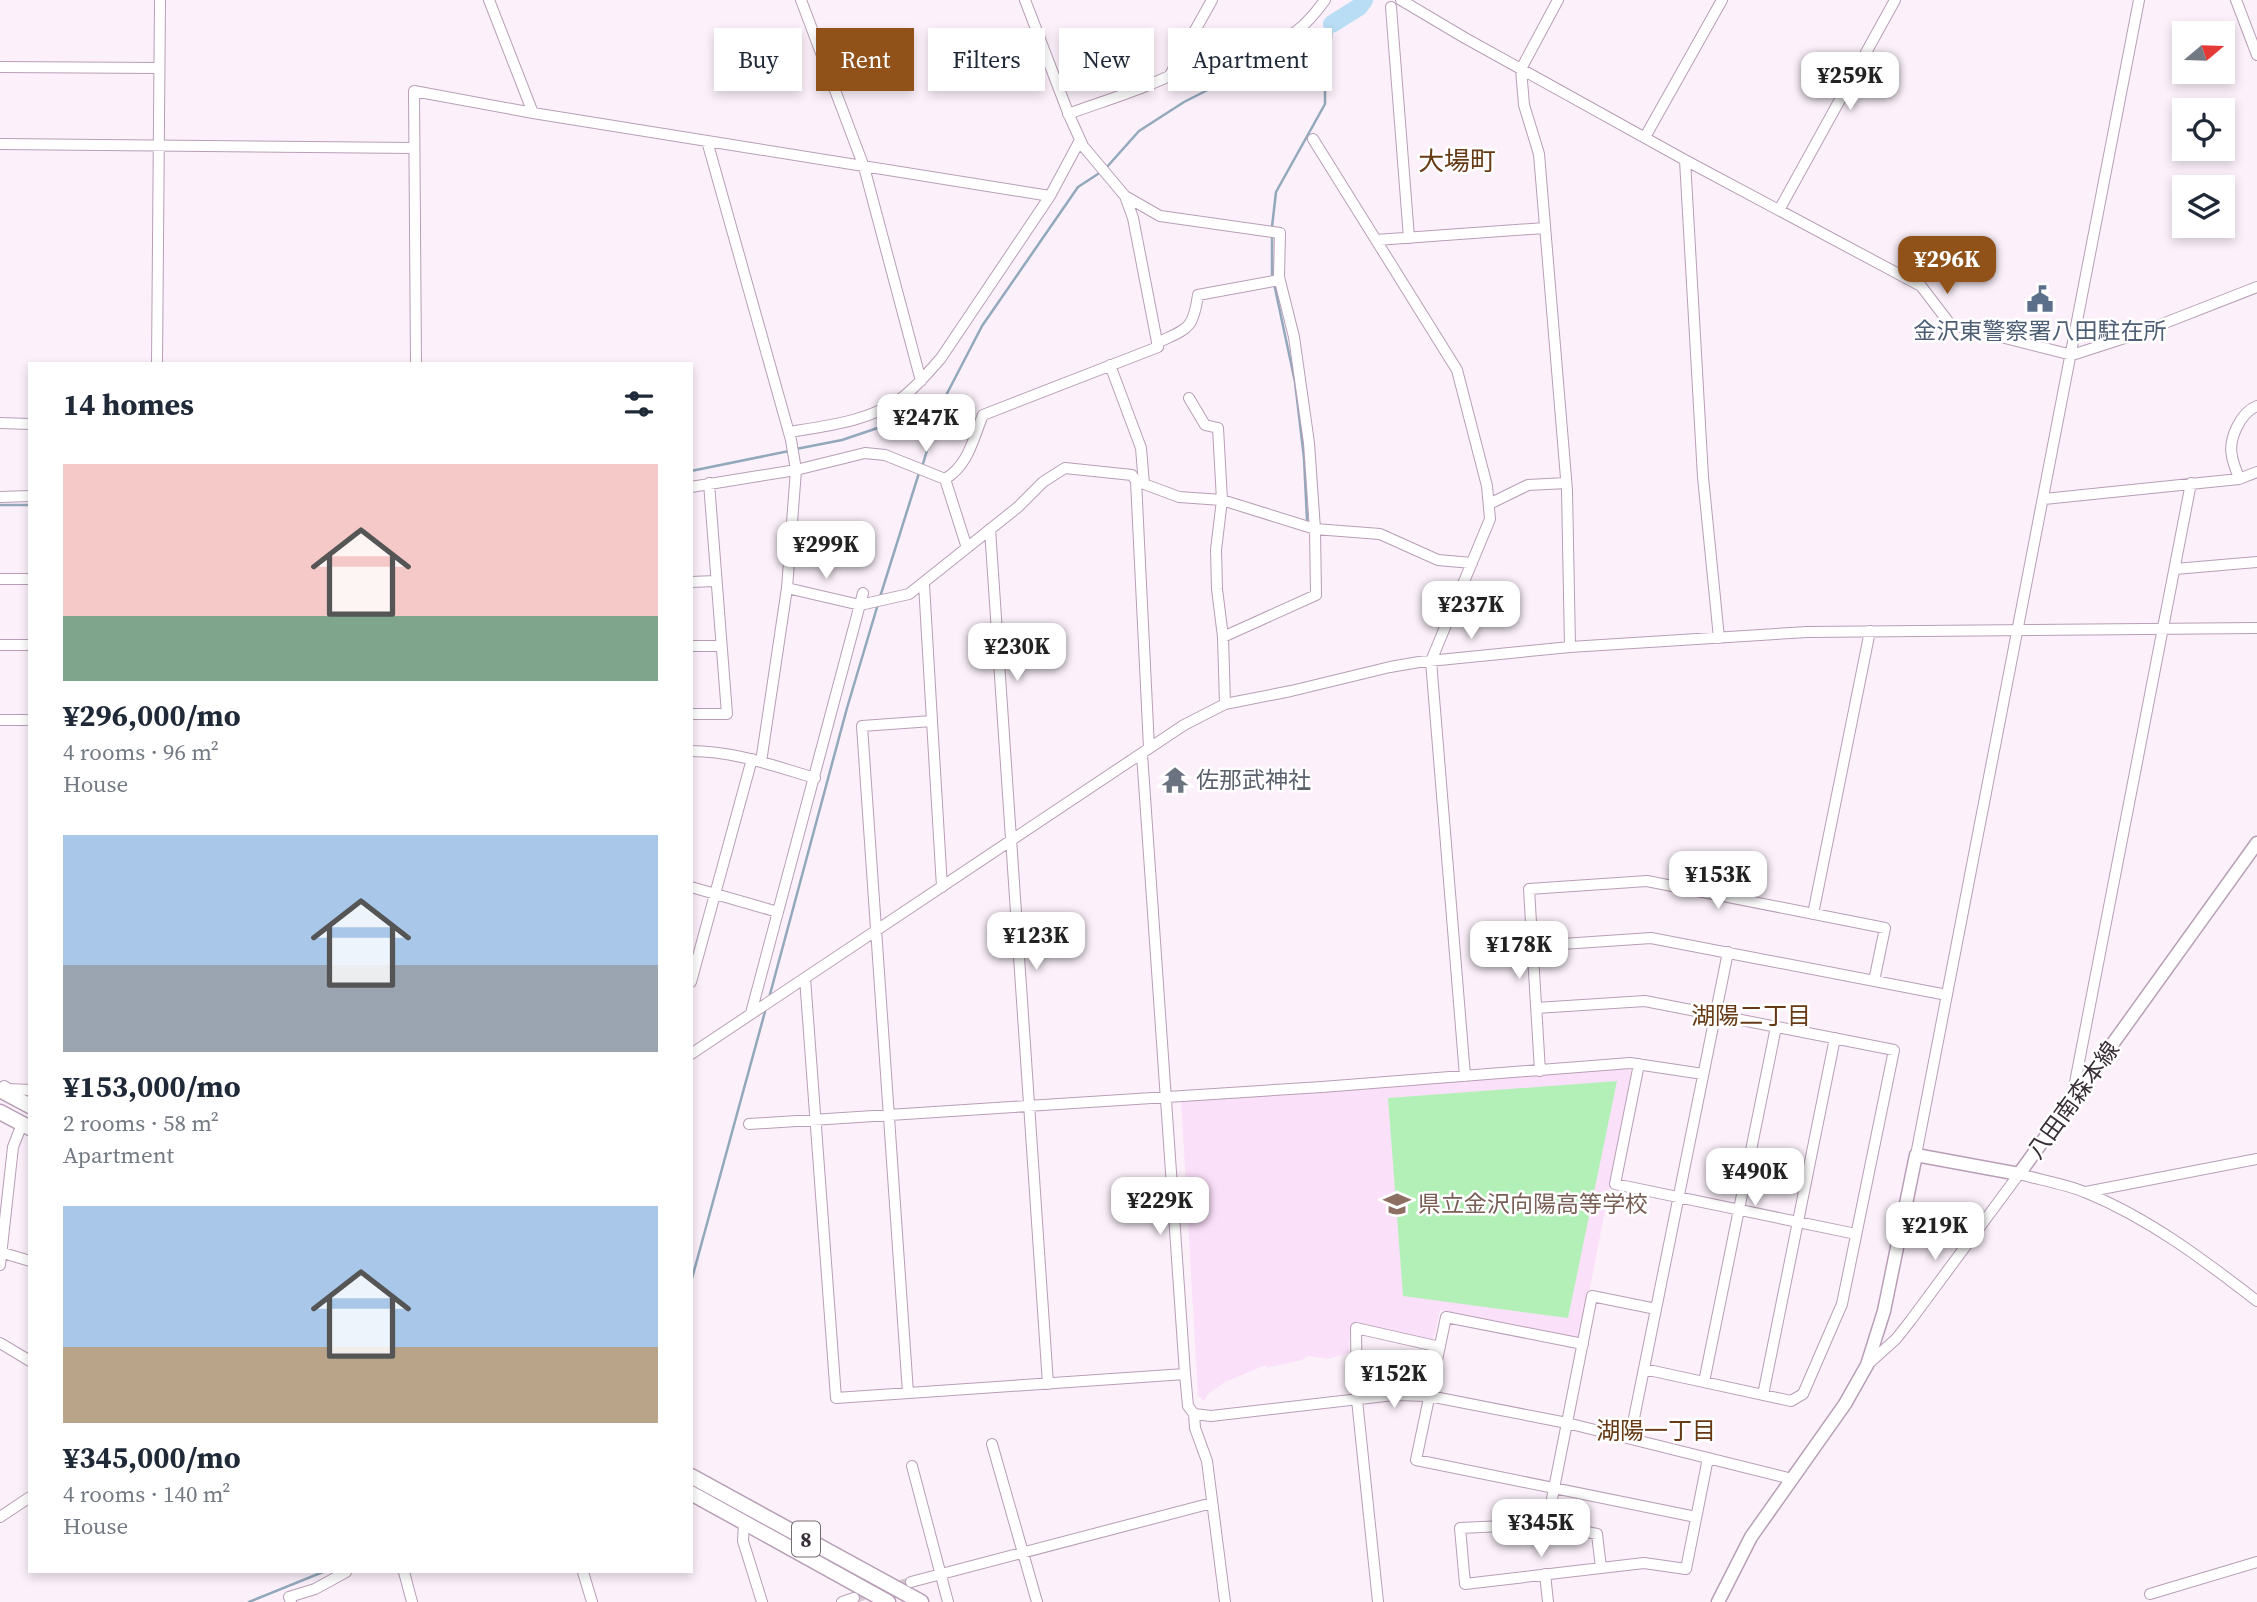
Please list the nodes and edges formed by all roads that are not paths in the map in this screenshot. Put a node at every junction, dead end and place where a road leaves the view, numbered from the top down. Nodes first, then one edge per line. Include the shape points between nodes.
1 (160, 0) edge
2 (489, 0) edge
3 (801, 0) edge
4 (1025, 0) edge
5 (1212, 0) edge
6 (1325, 0) edge
7 (1401, 0) edge
8 (1558, 0) edge
9 (1722, 0) edge
10 (1895, 0) edge
11 (2139, 0) edge
12 (2236, 0) edge
13 (1391, 7) dead end
14 (1197, 28) edge
15 (1300, 28) edge
16 (2257, 55) edge
17 (0, 66) edge
18 (159, 68) junction
19 (1521, 69) junction
20 (1168, 77) edge
21 (533, 113) junction
22 (1068, 114) junction
23 (1645, 136) junction
24 (1313, 139) dead end
25 (1080, 140) junction
26 (707, 141) junction
27 (0, 144) edge
28 (158, 145) junction
29 (414, 148) junction
30 (1685, 160) junction
31 (864, 167) junction
32 (1123, 194) junction
33 (1050, 196) junction
34 (1779, 210) junction
35 (1545, 228) junction
36 (1409, 238) junction
37 (1376, 240) junction
38 (1279, 281) junction
39 (2257, 287) edge
40 (1157, 343) junction
41 (2072, 355) junction
42 (157, 362) edge
43 (416, 362) edge
44 (1110, 365) junction
45 (921, 382) junction
46 (1189, 398) dead end
47 (2257, 407) edge
48 (0, 424) edge
49 (28, 424) edge
50 (790, 436) junction
51 (795, 467) junction
52 (2257, 472) edge
53 (942, 477) junction
54 (2239, 479) junction
55 (709, 483) junction
56 (1140, 483) junction
57 (1566, 483) junction
58 (2191, 484) junction
59 (693, 487) edge
60 (28, 496) edge
61 (0, 497) edge
62 (2043, 499) junction
63 (1222, 500) junction
64 (1489, 504) junction
65 (990, 529) junction
66 (1315, 529) junction
67 (967, 548) junction
68 (2257, 562) edge
69 (1472, 563) junction
70 (2175, 569) junction
71 (0, 579) edge
72 (28, 579) edge
73 (716, 581) junction
74 (693, 582) edge
75 (924, 584) junction
76 (787, 588) junction
77 (863, 600) junction
78 (2164, 628) junction
79 (2257, 628) edge
80 (1870, 631) junction
81 (2018, 631) junction
82 (1223, 637) junction
83 (1719, 638) junction
84 (0, 645) edge
85 (28, 645) edge
86 (693, 646) edge
87 (721, 646) junction
88 (1570, 647) junction
89 (1431, 661) junction
90 (1225, 704) junction
91 (693, 714) edge
92 (0, 720) edge
93 (28, 720) edge
94 (932, 721) junction
95 (693, 751) edge
96 (1145, 751) junction
97 (756, 760) junction
98 (815, 778) junction
99 (1013, 840) junction
100 (2257, 844) edge
101 (942, 887) junction
102 (693, 888) edge
103 (715, 893) junction
104 (778, 912) junction
105 (1814, 914) junction
106 (875, 932) junction
107 (1533, 946) junction
108 (1728, 953) junction
109 (693, 975) edge
110 (805, 978) junction
111 (1874, 981) junction
112 (1947, 995) junction
113 (1536, 1008) junction
114 (753, 1012) junction
115 (1715, 1015) junction
116 (1776, 1027) junction
117 (1835, 1038) junction
118 (693, 1053) edge
119 (1639, 1064) junction
120 (1540, 1070) junction
121 (1703, 1074) junction
122 (1465, 1076) junction
123 (0, 1084) edge
124 (0, 1090) edge
125 (28, 1090) edge
126 (1167, 1097) junction
127 (2071, 1102) junction
128 (28, 1105) edge
129 (1030, 1106) junction
130 (0, 1112) edge
131 (888, 1115) junction
132 (814, 1120) junction
133 (749, 1124) dead end
134 (26, 1126) edge
135 (1916, 1155) junction
136 (2257, 1159) edge
137 (2019, 1174) junction
138 (2086, 1192) junction
139 (1679, 1197) junction
140 (1739, 1210) junction
141 (1798, 1222) junction
142 (1856, 1234) junction
143 (1, 1252) edge
144 (28, 1260) edge
145 (0, 1265) edge
146 (2257, 1301) edge
147 (1656, 1309) junction
148 (0, 1343) edge
149 (1583, 1344) junction
150 (1440, 1347) junction
151 (28, 1360) edge
152 (1867, 1365) junction
153 (1644, 1369) junction
154 (1185, 1374) junction
155 (1704, 1382) junction
156 (1048, 1384) junction
157 (908, 1393) junction
158 (1763, 1395) junction
159 (1429, 1396) junction
160 (1357, 1400) junction
161 (1194, 1414) junction
162 (1567, 1423) junction
163 (1630, 1438) junction
164 (992, 1444) dead end
165 (1708, 1458) junction
166 (912, 1466) dead end
167 (693, 1477) edge
168 (1792, 1479) junction
169 (1555, 1488) junction
170 (693, 1494) edge
171 (28, 1498) edge
172 (1212, 1503) junction
173 (0, 1517) edge
174 (1696, 1517) junction
175 (744, 1523) junction
176 (1548, 1524) junction
177 (1023, 1553) junction
178 (2257, 1562) edge
179 (1601, 1568) junction
180 (344, 1573) edge
181 (404, 1573) edge
182 (583, 1573) edge
183 (941, 1574) junction
184 (1545, 1574) junction
185 (911, 1582) tunnel mouth
186 (2150, 1594) dead end
187 (855, 1598) dead end
188 (291, 1602) edge
189 (412, 1602) edge
190 (592, 1602) edge
191 (762, 1602) edge
192 (842, 1602) edge
193 (888, 1602) edge
194 (921, 1602) edge
195 (948, 1602) edge
196 (1037, 1602) edge
197 (1225, 1602) edge
198 (1378, 1602) edge
199 (1548, 1602) edge
200 (1718, 1602) edge

1 - 18 street
2 - 21 street
3 - 31 street
4 - 22 street
5 - 14 street
6 - 15 street
7 - 19 street
8 - 19 street
9 - 23 street
10 - 34 street
11 - 41 street
12 - 16 street
13 - 36 street
17 - 18 street
18 - 28 street
19 - 23 street
19 - 35 street via 1524,105 1539,154
20 - 22 street
21 - 26 street
21 - 29 street via 414,90
22 - 25 street
23 - 30 street
24 - 37 street
25 - 32 street
25 - 33 street
26 - 31 street
26 - 50 street
27 - 28 street
28 - 29 street
28 - 42 street
29 - 43 street
30 - 34 street
30 - 83 street via 1703,477
31 - 33 street
31 - 45 street
32 - 38 street via 1160,216 1280,233
32 - 40 street via 1133,218
33 - 45 street
34 - 41 street via 1921,286 1950,324
35 - 36 street
35 - 57 street
36 - 37 street
37 - 64 street via 1457,370
38 - 40 street via 1198,295 1195,317 1187,328
38 - 66 street via 1294,337
39 - 41 street
40 - 44 street via 1158,347
41 - 62 street
44 - 53 street via 982,415 973,446 952,475
44 - 56 street via 1141,448
45 - 50 street via 875,412
46 - 63 street via 1205,425 1218,428
47 - 54 street via 2240,421 2235,434 2231,453
48 - 49 street
50 - 51 street
51 - 53 street via 865,453 885,454
51 - 55 street
51 - 76 street
52 - 54 street
53 - 67 street
54 - 58 street
55 - 59 street
55 - 73 street
56 - 63 street via 1179,497
56 - 65 street via 1132,475 1065,468
56 - 96 street
57 - 64 street via 1528,485
57 - 88 street
58 - 62 street
58 - 70 street
60 - 61 street
62 - 81 street
63 - 66 street
63 - 82 street via 1216,563
64 - 69 street via 1490,519
65 - 67 street
65 - 99 street
66 - 69 street via 1380,534 1438,560
66 - 82 street via 1316,595
67 - 75 street
68 - 70 street
69 - 89 street
70 - 78 street
71 - 72 street
73 - 74 street
73 - 87 street
75 - 77 street via 909,594
75 - 94 street
76 - 77 street
76 - 97 street
77 - 98 street
78 - 79 street
78 - 81 street
78 - 127 street
80 - 81 street
80 - 83 street
80 - 105 street
81 - 112 street
82 - 90 street
83 - 88 street
84 - 85 street
86 - 87 street
87 - 91 street via 727,714
88 - 89 street
89 - 90 street
89 - 122 street
90 - 96 street
92 - 93 street
94 - 101 street
94 - 106 street via 862,726
95 - 97 street
96 - 99 street
96 - 126 street
97 - 98 street
97 - 103 street
98 - 104 street
99 - 101 street
99 - 129 street
100 - 127 main road, 八田南森本線
101 - 106 street
102 - 103 street
103 - 104 street
103 - 109 street
104 - 114 street
105 - 107 street via 1647,881 1529,889
105 - 111 street via 1885,928
106 - 110 street
106 - 131 street
107 - 108 street via 1651,938
107 - 113 street
108 - 111 street
108 - 115 street
110 - 114 street
110 - 132 street
111 - 112 street
112 - 135 street
113 - 115 street via 1645,1001
113 - 120 street
114 - 118 street
115 - 116 street
115 - 121 street
116 - 117 street
116 - 140 street
117 - 141 street
117 - 142 street via 1894,1050
119 - 120 street
119 - 121 street
119 - 139 street via 1615,1184
120 - 122 street
121 - 139 street
122 - 126 street
123 - 125 street
124 - 128 highway
126 - 129 street
126 - 154 street
127 - 137 main road, 八田南森本線
129 - 131 street
129 - 156 street
130 - 134 highway
131 - 132 street
131 - 157 street
132 - 133 street
132 - 157 street via 836,1398
134 - 143 street via 13,1147
135 - 137 main road, 八田南森本線
135 - 152 main road via 1884,1311
136 - 138 street
137 - 138 street
137 - 152 street via 1896,1339
138 - 146 street via 2163,1233
139 - 140 street
139 - 147 street
140 - 141 street
140 - 155 street
141 - 142 street
141 - 158 street
142 - 158 street via 1842,1304 1803,1394 1791,1401
143 - 144 street
143 - 145 street
147 - 149 street via 1592,1296
147 - 153 street
148 - 151 street
149 - 150 street via 1446,1317
149 - 162 street
150 - 159 street
150 - 160 street via 1356,1328
152 - 168 main road
153 - 155 street
153 - 163 street
154 - 156 street
154 - 161 street via 1188,1406
155 - 158 street
156 - 157 street
159 - 160 street
159 - 162 street
159 - 169 street via 1416,1460
160 - 161 street
160 - 198 street
161 - 172 street
162 - 163 street
162 - 169 street
163 - 165 street
164 - 177 street
165 - 168 street
165 - 174 street
166 - 183 street
167 - 194 highway, 8
168 - 200 main road via 1751,1537
169 - 174 street
169 - 176 street
170 - 175 highway, 8
171 - 173 street
172 - 177 street
172 - 197 street
174 - 179 street via 1686,1569 1644,1563
175 - 191 street via 743,1541
175 - 193 highway, 8
176 - 179 street via 1597,1534
176 - 184 street via 1460,1528 1465,1584
177 - 183 street
177 - 196 street
178 - 186 street
179 - 184 street
180 - 188 street via 289,1597
181 - 189 street
182 - 190 street
183 - 185 street
183 - 195 street
184 - 199 street
187 - 192 street

